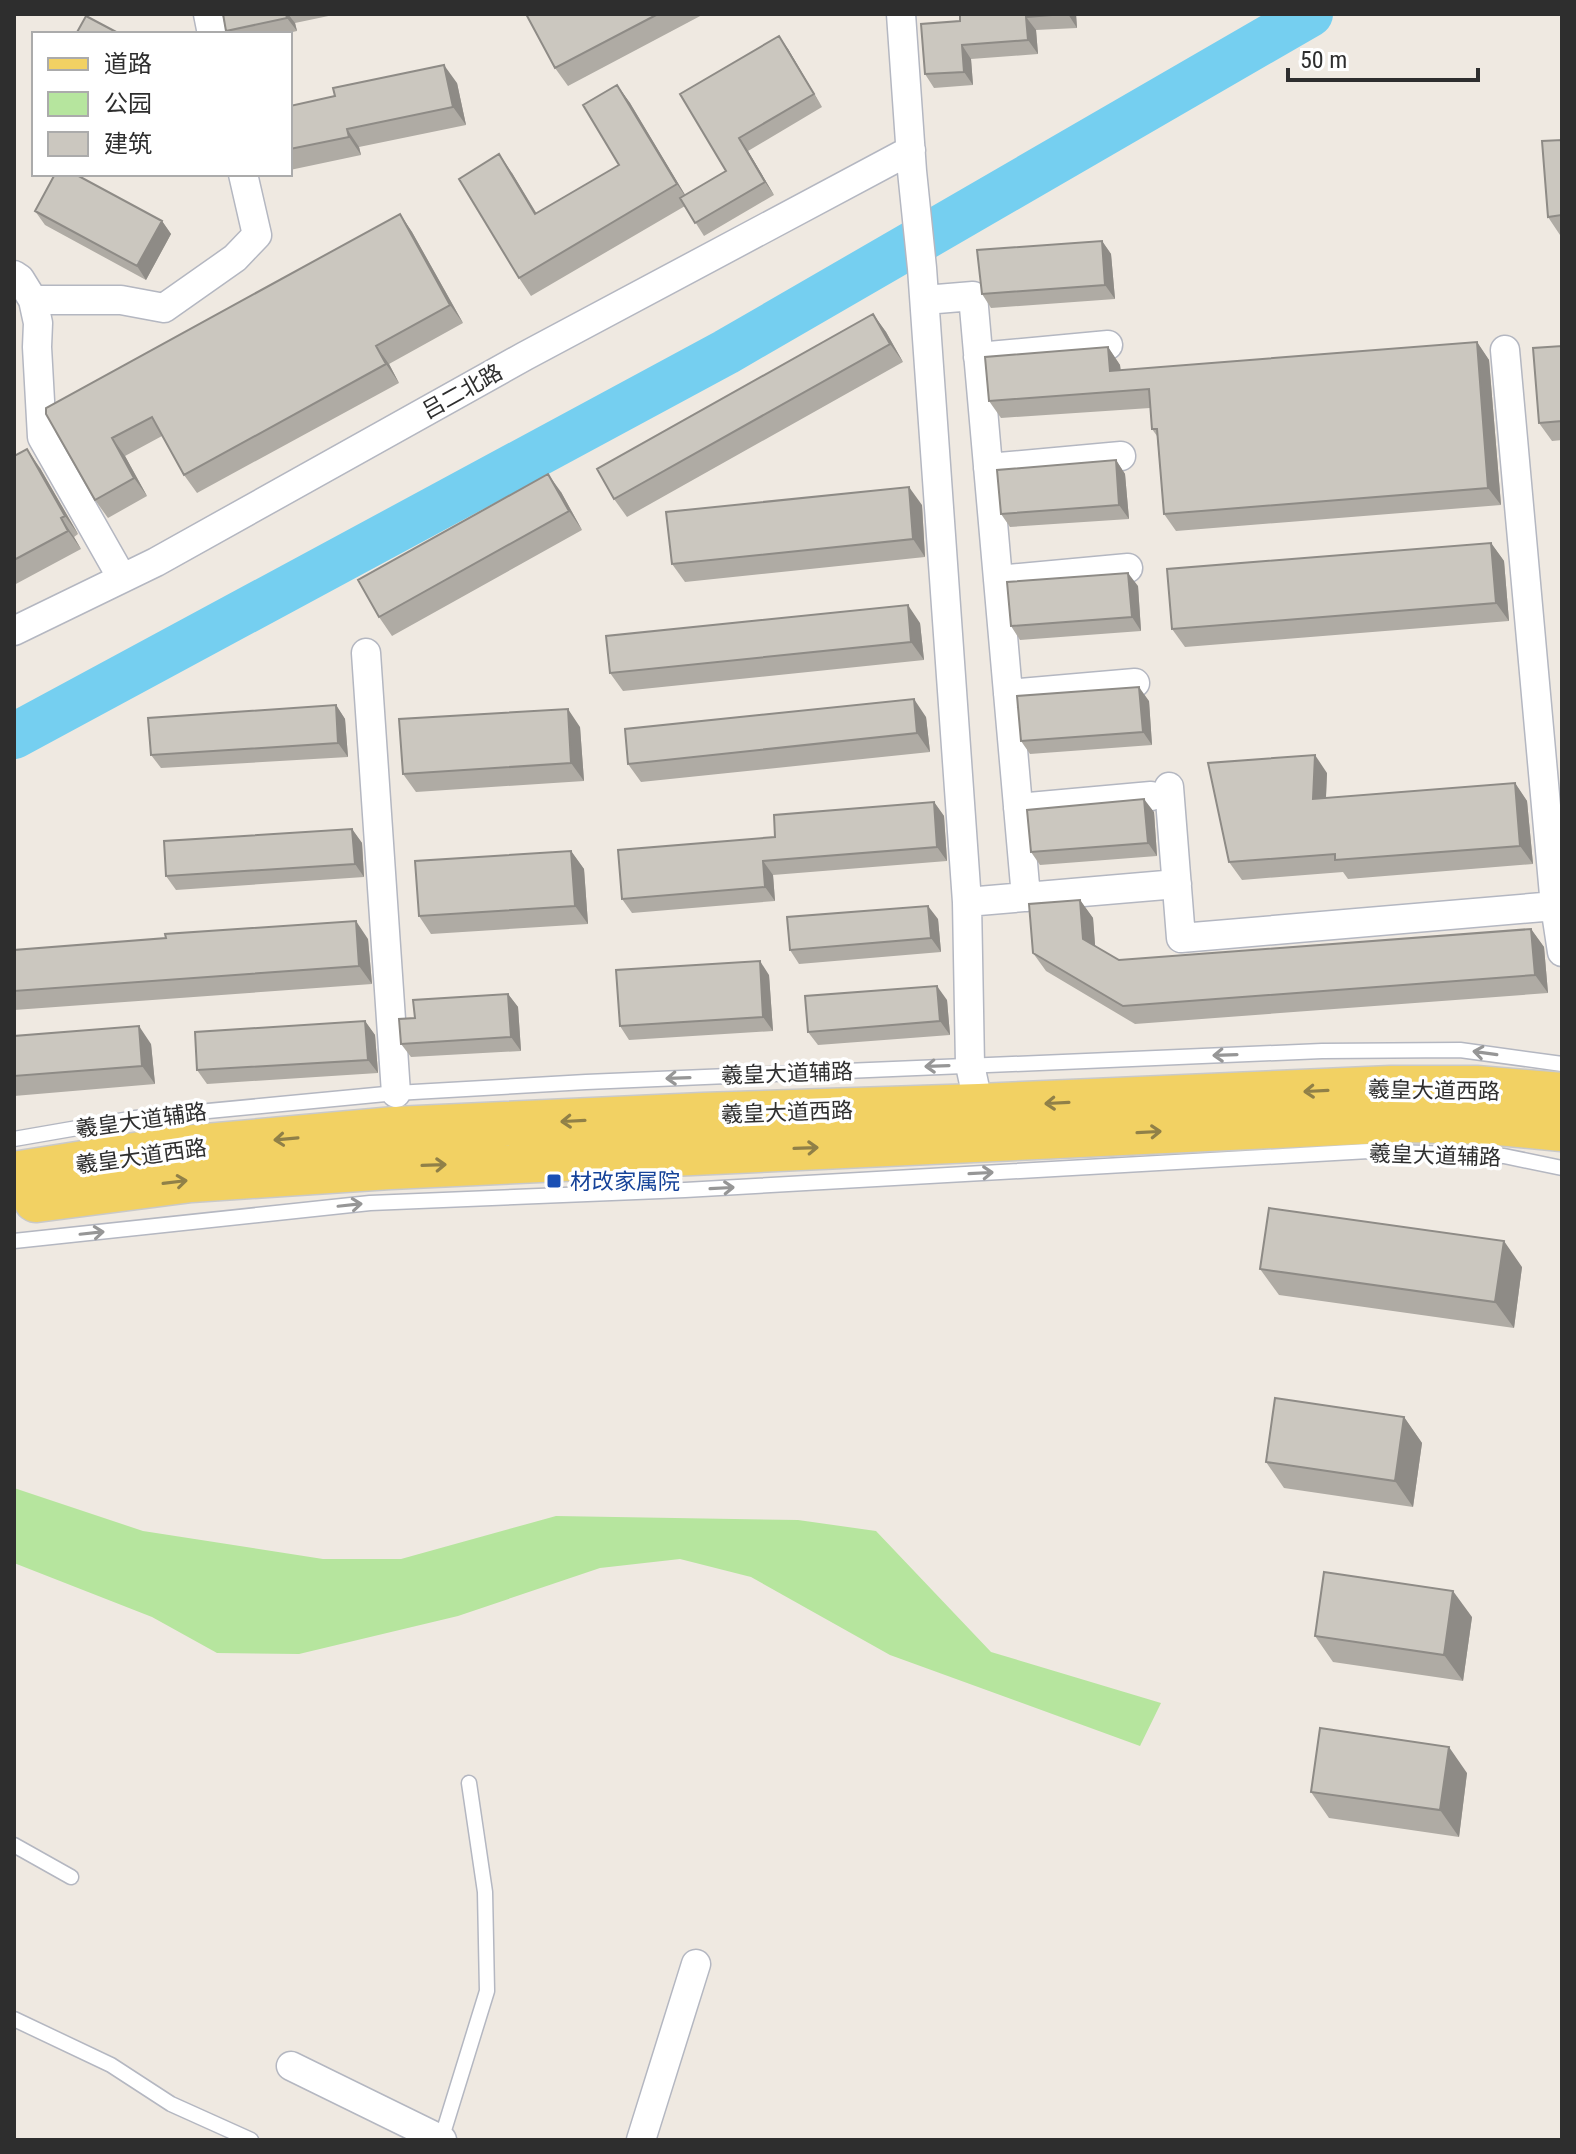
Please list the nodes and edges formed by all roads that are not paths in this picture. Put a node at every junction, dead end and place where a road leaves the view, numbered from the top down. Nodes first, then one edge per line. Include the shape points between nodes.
1 (901, 14) edge
2 (912, 161) junction
3 (243, 176) edge
4 (14, 275) edge
5 (33, 300) junction
6 (925, 300) junction
7 (1108, 345) edge
8 (1505, 350) dead end
9 (978, 357) junction
10 (1121, 456) dead end
11 (988, 468) junction
12 (1128, 568) dead end
13 (122, 578) junction
14 (998, 580) junction
15 (14, 631) edge
16 (366, 653) dead end
17 (1135, 683) dead end
18 (1008, 694) junction
19 (1018, 808) junction
20 (1177, 884) junction
21 (1026, 897) junction
22 (967, 902) junction
23 (1555, 906) junction
24 (1562, 952) edge
25 (1562, 1064) edge
26 (396, 1093) junction
27 (1562, 1095) edge
28 (978, 1104) junction
29 (1562, 1129) edge
30 (14, 1139) edge
31 (1562, 1168) edge
32 (14, 1174) edge
33 (14, 1203) edge
34 (14, 1241) edge
35 (469, 1783) dead end
36 (14, 1845) edge
37 (71, 1877) dead end
38 (696, 1964) dead end
39 (14, 2019) edge
40 (291, 2066) dead end
41 (251, 2140) edge
42 (442, 2140) edge
43 (641, 2140) edge

1 - 2 street
2 - 6 street
2 - 13 street, 吕二北路 via 525,356
3 - 5 street via 257,235 235,258 164,308 121,300
4 - 5 street
5 - 13 street via 42,437
6 - 9 street via 973,296
6 - 22 street
7 - 9 street
8 - 23 street
9 - 11 street
10 - 11 street
11 - 14 street
12 - 14 street
13 - 15 street, 吕二北路
14 - 18 street
16 - 26 street
17 - 18 street
18 - 19 street
19 - 20 street via 1160,792
19 - 21 street
20 - 21 street
20 - 23 street via 1181,938
21 - 22 street
22 - 28 street
23 - 24 street
25 -> 28 lane, 羲皇大道辅路 via 1460,1050 1322,1051
28 -> 26 lane, 羲皇大道辅路 via 586,1082
26 - 30 lane, 羲皇大道辅路 via 135,1118
27 -> 28 main road, 羲皇大道西路 via 1391,1088
28 -> 29 main road, 羲皇大道西路
28 -> 32 main road, 羲皇大道西路 via 395,1129 173,1149
33 -> 28 main road, 羲皇大道西路 via 191,1180 390,1167
34 -> 31 lane, 羲皇大道辅路 via 370,1203 1369,1151 1504,1156
35 - 42 lane via 485,1892 487,1991
36 - 37 lane
38 - 43 street
39 - 41 lane via 111,2065 171,2104
40 - 42 street

